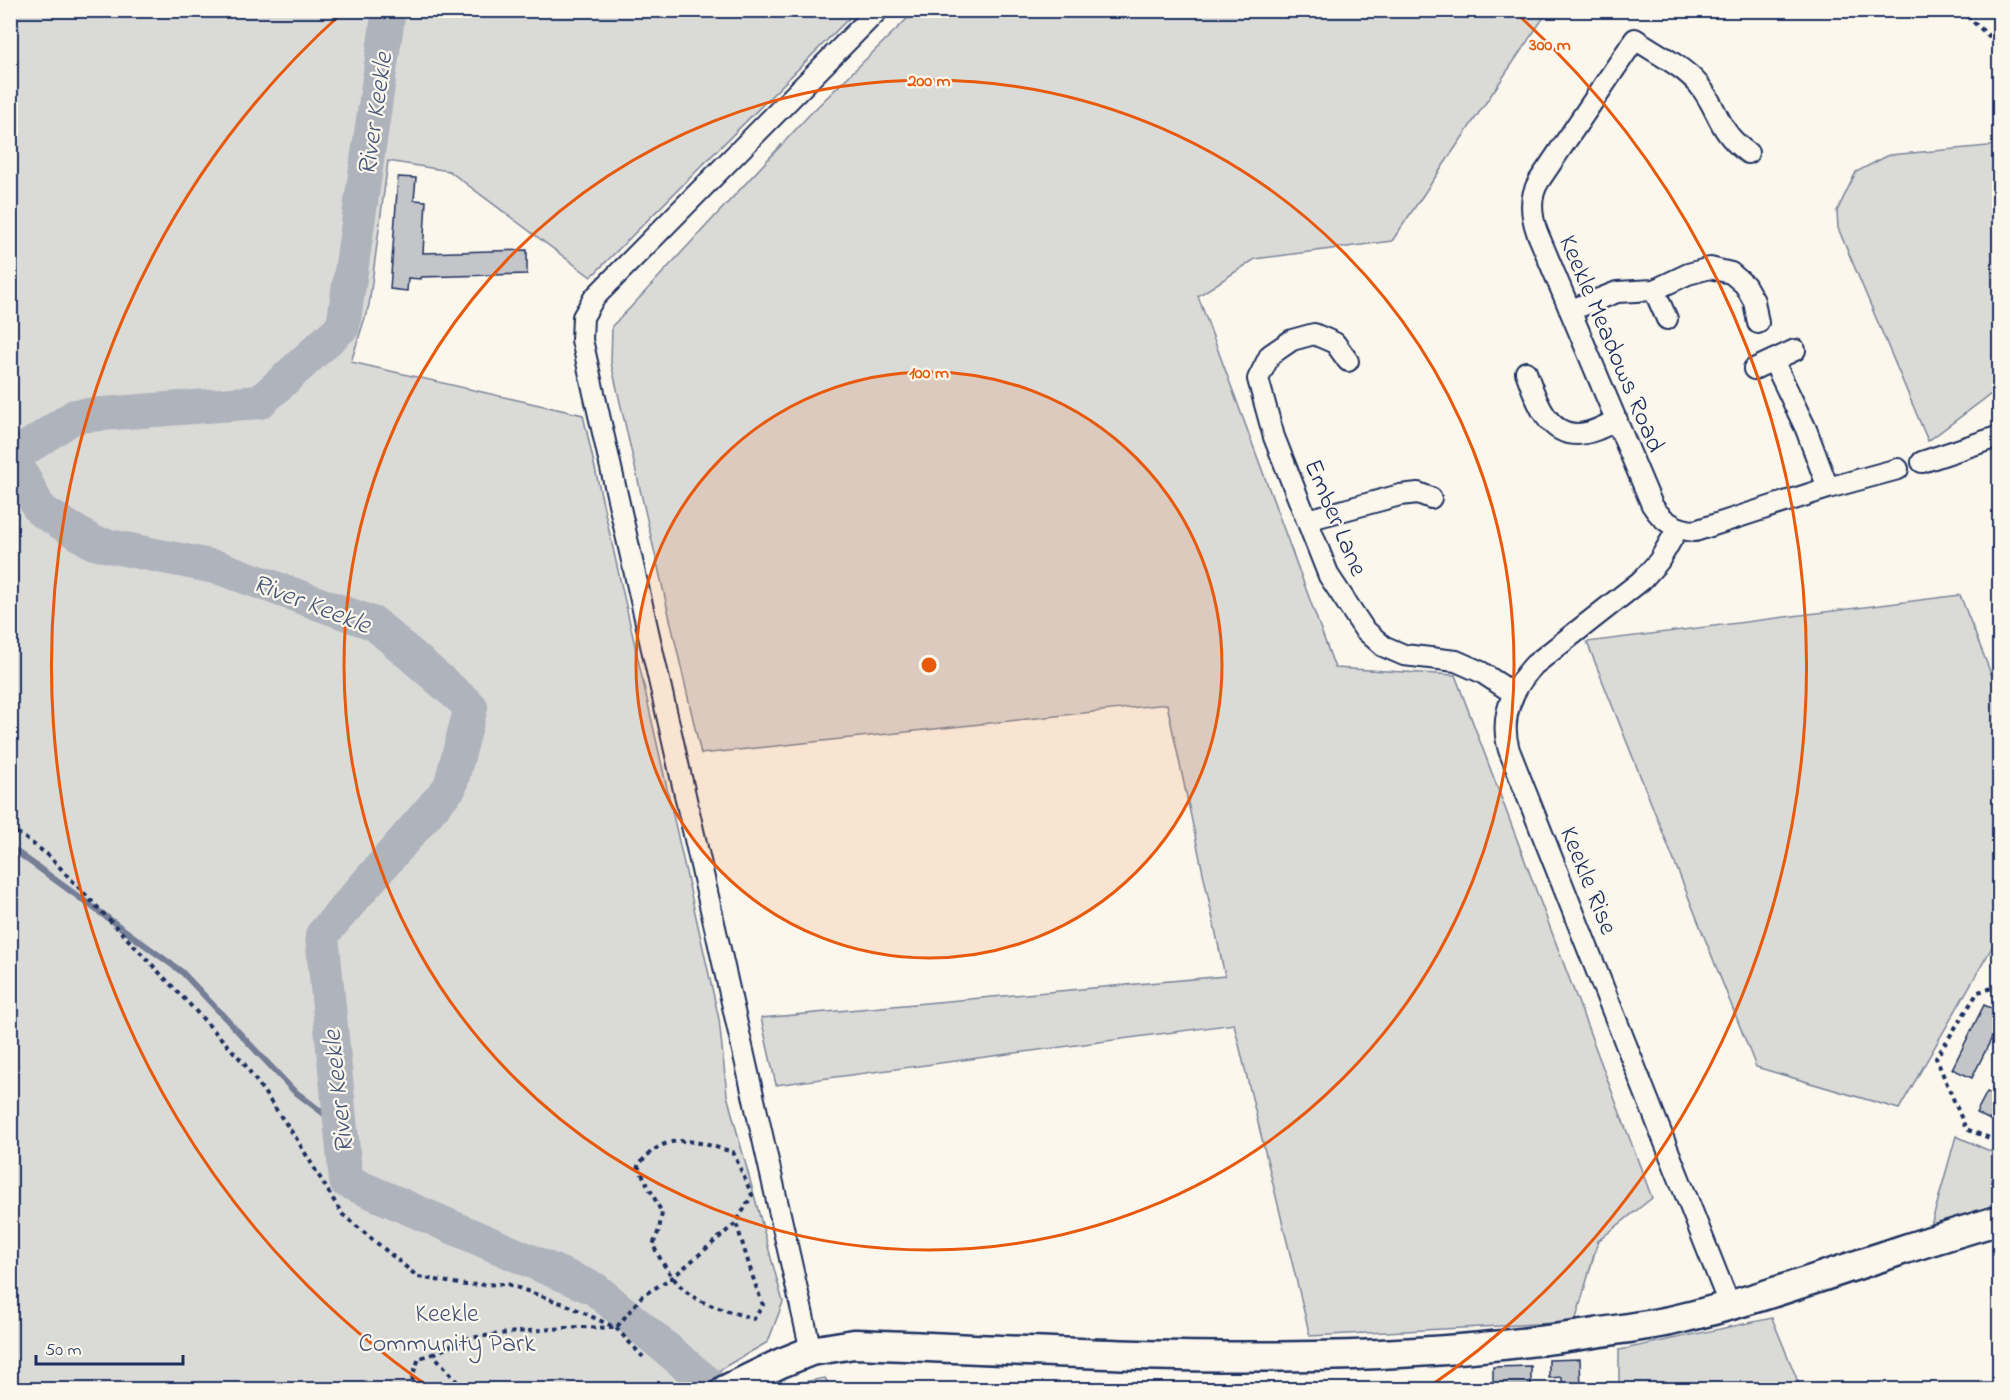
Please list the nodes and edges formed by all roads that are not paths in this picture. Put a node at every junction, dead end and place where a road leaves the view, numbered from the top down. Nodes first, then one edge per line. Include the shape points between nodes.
1 (878, 10) edge
2 (1748, 153) dead end
3 (1654, 290) junction
4 (1571, 310) junction
5 (1667, 319) dead end
6 (1758, 323) dead end
7 (1795, 350) dead end
8 (1773, 360) junction
9 (1348, 361) dead end
10 (1754, 369) dead end
11 (1526, 372) dead end
12 (1617, 420) junction
13 (2000, 436) edge
14 (1922, 462) dead end
15 (1898, 469) dead end
16 (1828, 488) junction
17 (1431, 498) dead end
18 (1307, 520) junction
19 (1678, 528) junction
20 (1513, 693) junction
21 (2000, 1220) edge
22 (1729, 1304) junction
23 (812, 1351) junction
24 (737, 1384) edge

1 - 23 street via 594,298 584,317 582,340
2 - 4 street, Keekle Meadows Road via 1726,134 1697,82 1635,39 1533,193 1532,214 1537,232
3 - 4 street via 1617,292
3 - 5 street
3 - 6 street via 1696,271 1724,270 1749,291
4 - 12 street, Keekle Meadows Road
7 - 8 street
8 - 10 street
8 - 16 street via 1806,429
9 - 18 street, Ember Lane via 1335,343 1314,334 1293,340 1270,356 1258,379 1274,437
11 - 12 street via 1537,401 1560,430 1576,434 1594,431
12 - 19 street, Keekle Meadows Road via 1652,505 1662,518
13 - 14 street
15 - 16 street
16 - 19 street via 1704,530
17 - 18 street via 1418,493 1400,495
18 - 20 street, Ember Lane via 1329,576 1364,629 1383,646 1404,655 1456,661
19 - 20 street, Keekle Rise via 1652,570 1534,665
20 - 22 street, Keekle Rise via 1505,723 1509,750
21 - 22 main road
22 - 23 main road via 1670,1321 1553,1340 1429,1352 1314,1357 1185,1356 854,1344
23 - 24 main road

